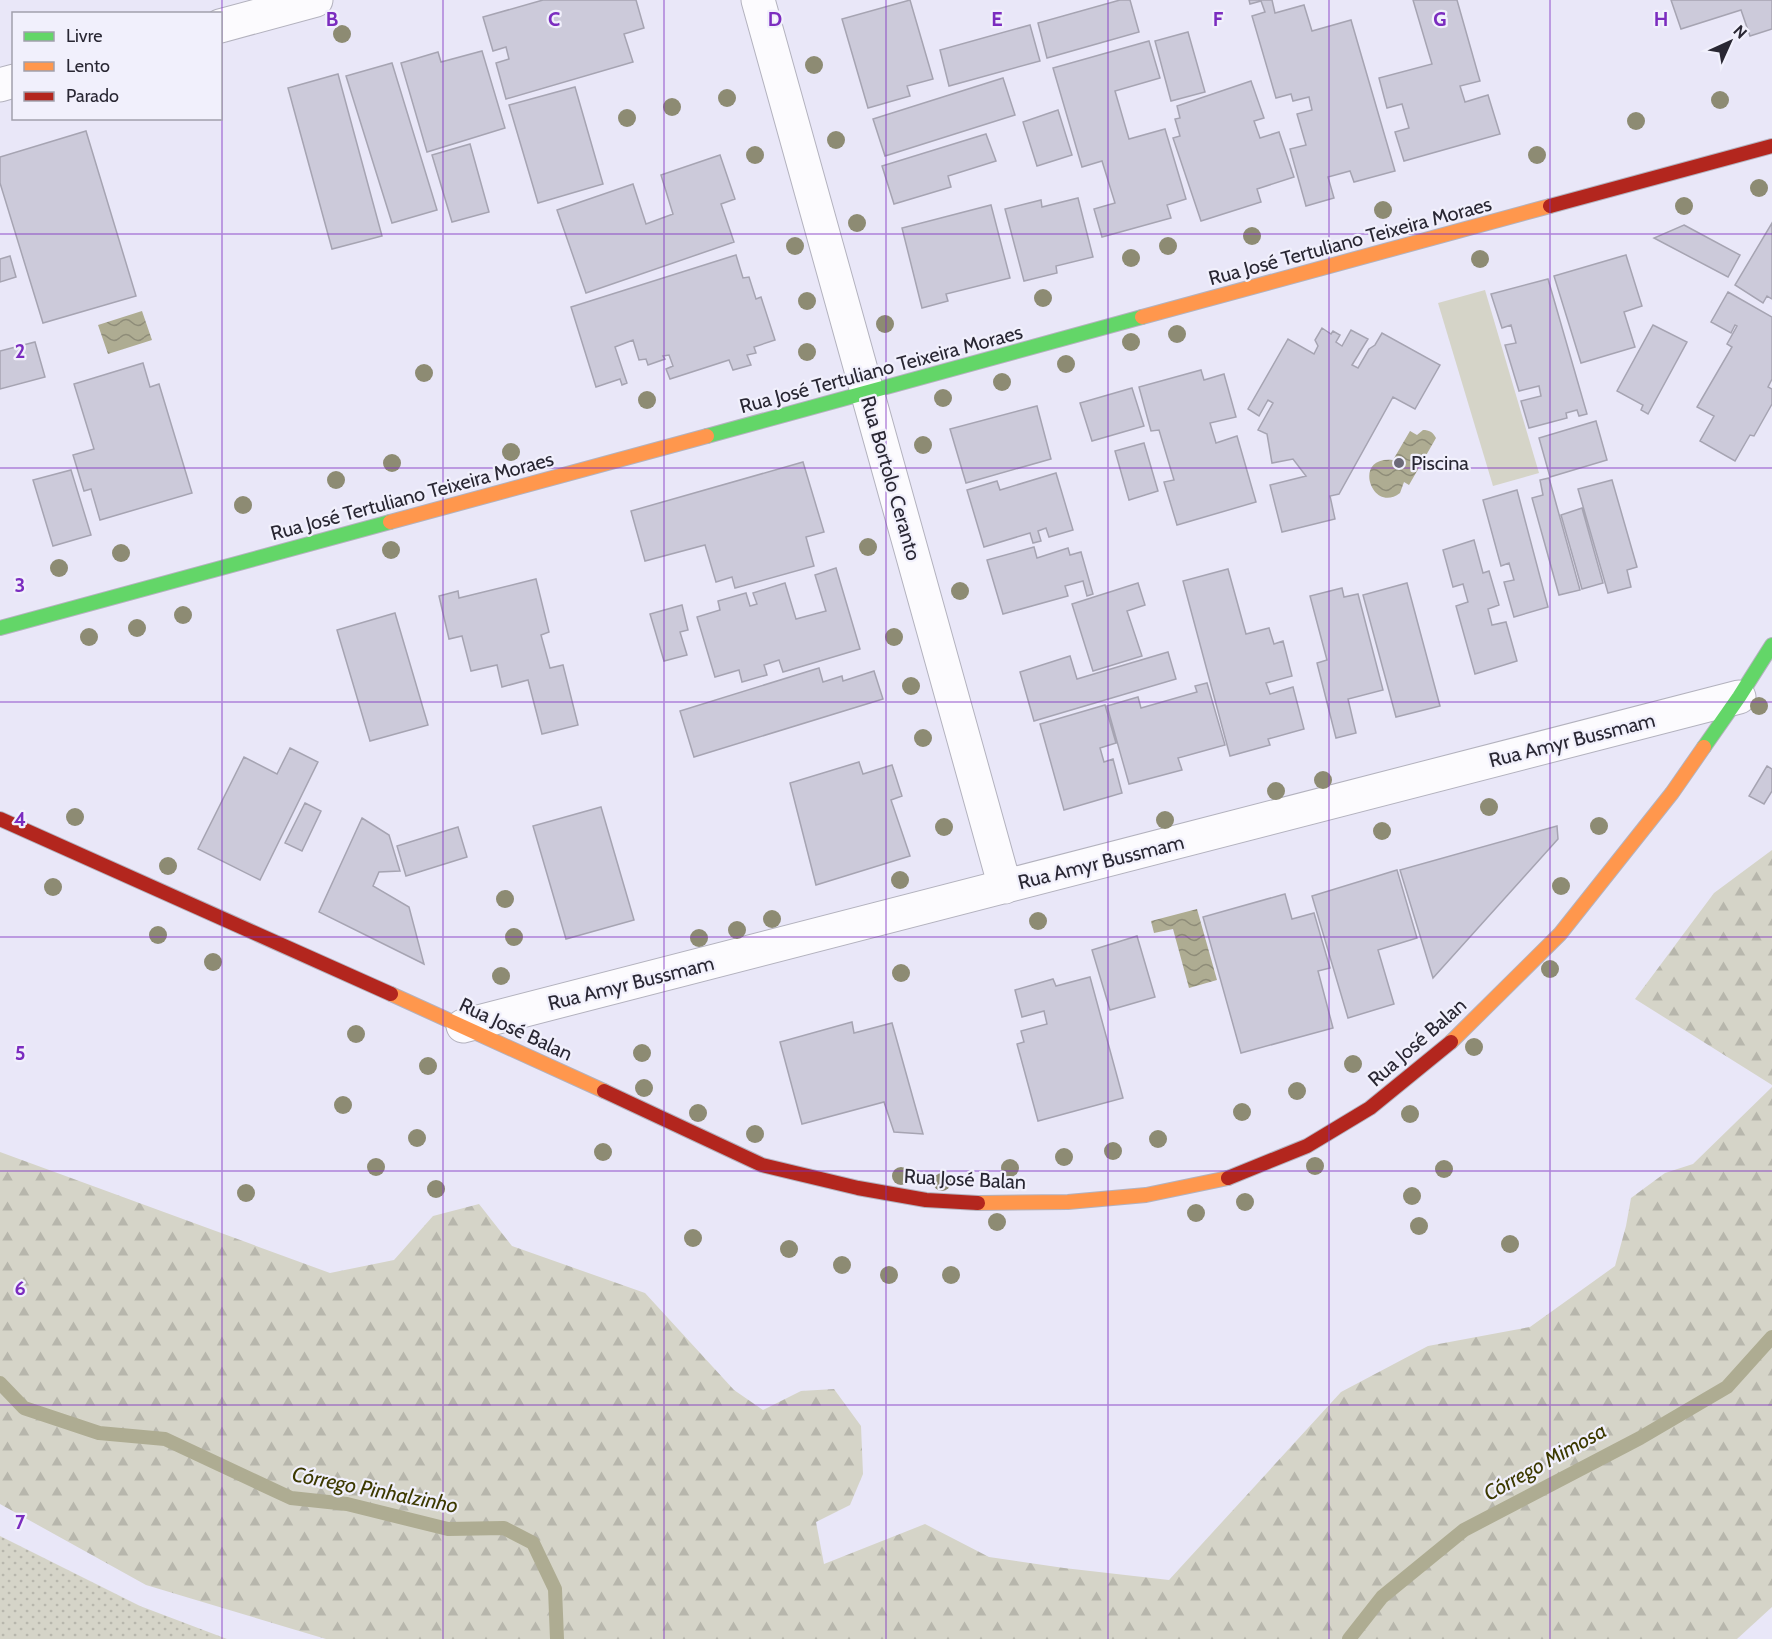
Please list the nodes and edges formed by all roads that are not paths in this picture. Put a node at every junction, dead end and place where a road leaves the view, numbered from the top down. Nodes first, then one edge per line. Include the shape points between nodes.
1 (316, 0) edge
2 (758, 0) edge
3 (222, 25) edge
4 (1772, 146) edge
5 (867, 393) junction
6 (0, 628) edge
7 (1772, 645) edge
8 (1739, 697) junction
9 (0, 819) edge
10 (1005, 886) junction
11 (464, 1026) junction

1 - 3 street
2 - 5 street, Rua Bortolo Ceranto
4 - 5 street, Rua José Tertuliano Teixeira Moraes
5 - 6 street, Rua José Tertuliano Teixeira Moraes
5 - 10 street, Rua Bortolo Ceranto
7 - 8 street, Rua José Balan
8 - 10 street, Rua Amyr Bussmam
8 - 11 street, Rua José Balan via 1672,793 1560,934 1455,1039 1361,1114 1307,1146 1227,1178 1146,1196 1068,1202 991,1204 926,1200 858,1188 762,1165
9 - 11 street, Rua José Balan
10 - 11 street, Rua Amyr Bussmam

